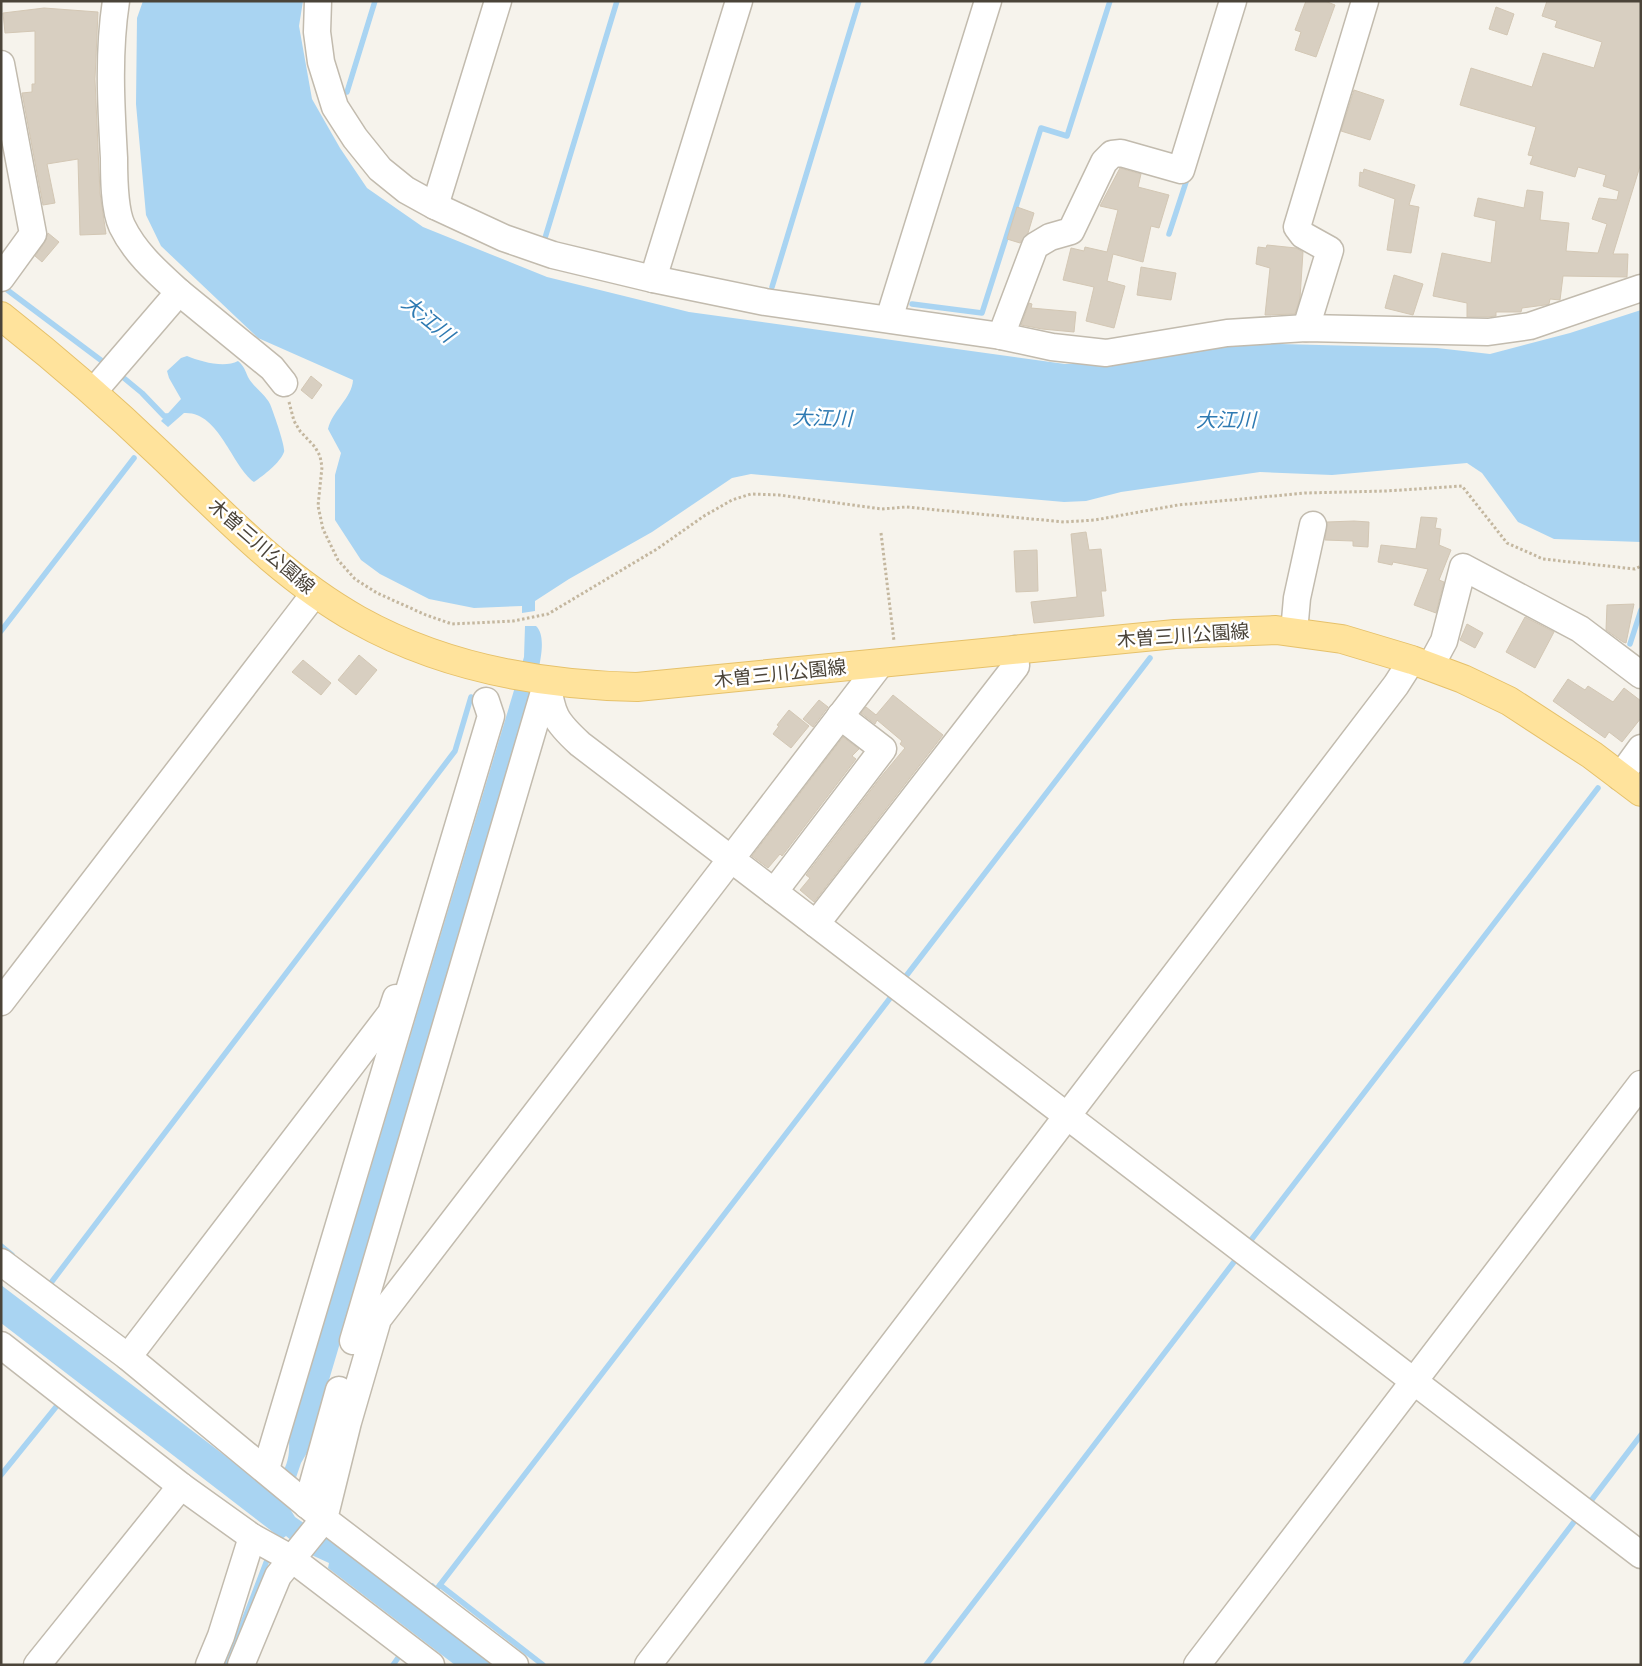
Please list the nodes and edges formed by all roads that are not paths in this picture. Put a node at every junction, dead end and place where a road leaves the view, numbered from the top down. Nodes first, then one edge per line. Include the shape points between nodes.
1 (116, 1) edge
2 (318, 1) edge
3 (498, 1) edge
4 (740, 1) edge
5 (988, 1) edge
6 (1233, 1) edge
7 (1365, 1) edge
8 (1, 64) edge
9 (435, 206) junction
10 (1, 278) edge
11 (653, 279) junction
12 (1641, 288) edge
13 (178, 292) junction
14 (1, 316) edge
15 (889, 320) junction
16 (1306, 328) junction
17 (1001, 336) junction
18 (284, 383) road end
19 (93, 392) junction
20 (1313, 525) dead end
21 (315, 593) junction
22 (1294, 632) junction
23 (1015, 650) junction
24 (889, 662) junction
25 (1421, 663) junction
26 (503, 674) junction
27 (1641, 675) edge
28 (544, 680) junction
29 (486, 701) junction
30 (840, 716) junction
31 (1641, 748) edge
32 (1631, 784) edge
33 (730, 859) junction
34 (774, 892) junction
35 (816, 924) junction
36 (1, 1002) edge
37 (1641, 1084) edge
38 (1068, 1117) junction
39 (1, 1262) edge
40 (1, 1344) edge
41 (128, 1357) junction
42 (1413, 1381) junction
43 (270, 1473) junction
44 (181, 1486) junction
45 (313, 1513) junction
46 (277, 1549) junction
47 (1641, 1555) edge
48 (37, 1665) edge
49 (209, 1665) edge
50 (241, 1665) edge
51 (431, 1665) edge
52 (515, 1665) edge
53 (648, 1665) edge
54 (1197, 1665) edge

1 - 13 street via 111,33 111,88 115,181 121,224 136,250
2 - 9 street via 317,32 321,62 340,116 380,169 406,190
3 - 9 street
4 - 11 street
5 - 15 street
6 - 17 street via 1181,170 1121,153 1112,154 1104,162 1070,231 1035,246
7 - 16 street via 1297,227 1303,235 1330,250
8 - 10 street via 33,234
9 - 11 street via 504,238 553,255
11 - 15 street via 765,302
12 - 16 street via 1530,326 1488,332
13 - 18 street via 272,368
13 - 19 street
14 - 19 main road, 木曽三川公園線
15 - 17 street
16 - 17 street via 1227,333 1106,353 1052,347
19 - 21 main road, 木曽三川公園線 via 260,550
20 - 22 street via 1297,598
21 - 26 main road, 木曽三川公園線 via 358,620 404,642 457,662
21 - 36 street
22 - 23 main road, 木曽三川公園線 via 1175,634
22 - 25 main road, 木曽三川公園線 via 1342,639
23 - 24 main road, 木曽三川公園線
23 - 35 street via 1016,666
24 - 28 main road, 木曽三川公園線 via 637,687
24 - 30 street
25 - 27 street via 1444,641 1463,567 1580,629
25 - 32 main road, 木曽三川公園線 via 1509,701
25 - 38 street via 1396,685
26 - 28 main road, 木曽三川公園線
26 - 29 street
28 - 33 street via 551,709 563,728
28 - 45 street via 328,1425
29 - 41 street via 391,1013
29 - 43 street via 491,716 278,1436
30 - 33 street
30 - 34 street via 883,749
31 - 32 street
33 - 34 street
33 - 45 street via 378,1320 348,1422
34 - 35 street
35 - 38 street
37 - 42 street
38 - 42 street
38 - 53 street
39 - 41 street
40 - 44 street
41 - 43 street
42 - 47 street
42 - 54 street
43 - 45 street
44 - 46 street
44 - 48 street
45 - 46 street
45 - 52 street
46 - 49 street via 221,1636
46 - 50 street via 278,1576
46 - 51 street

